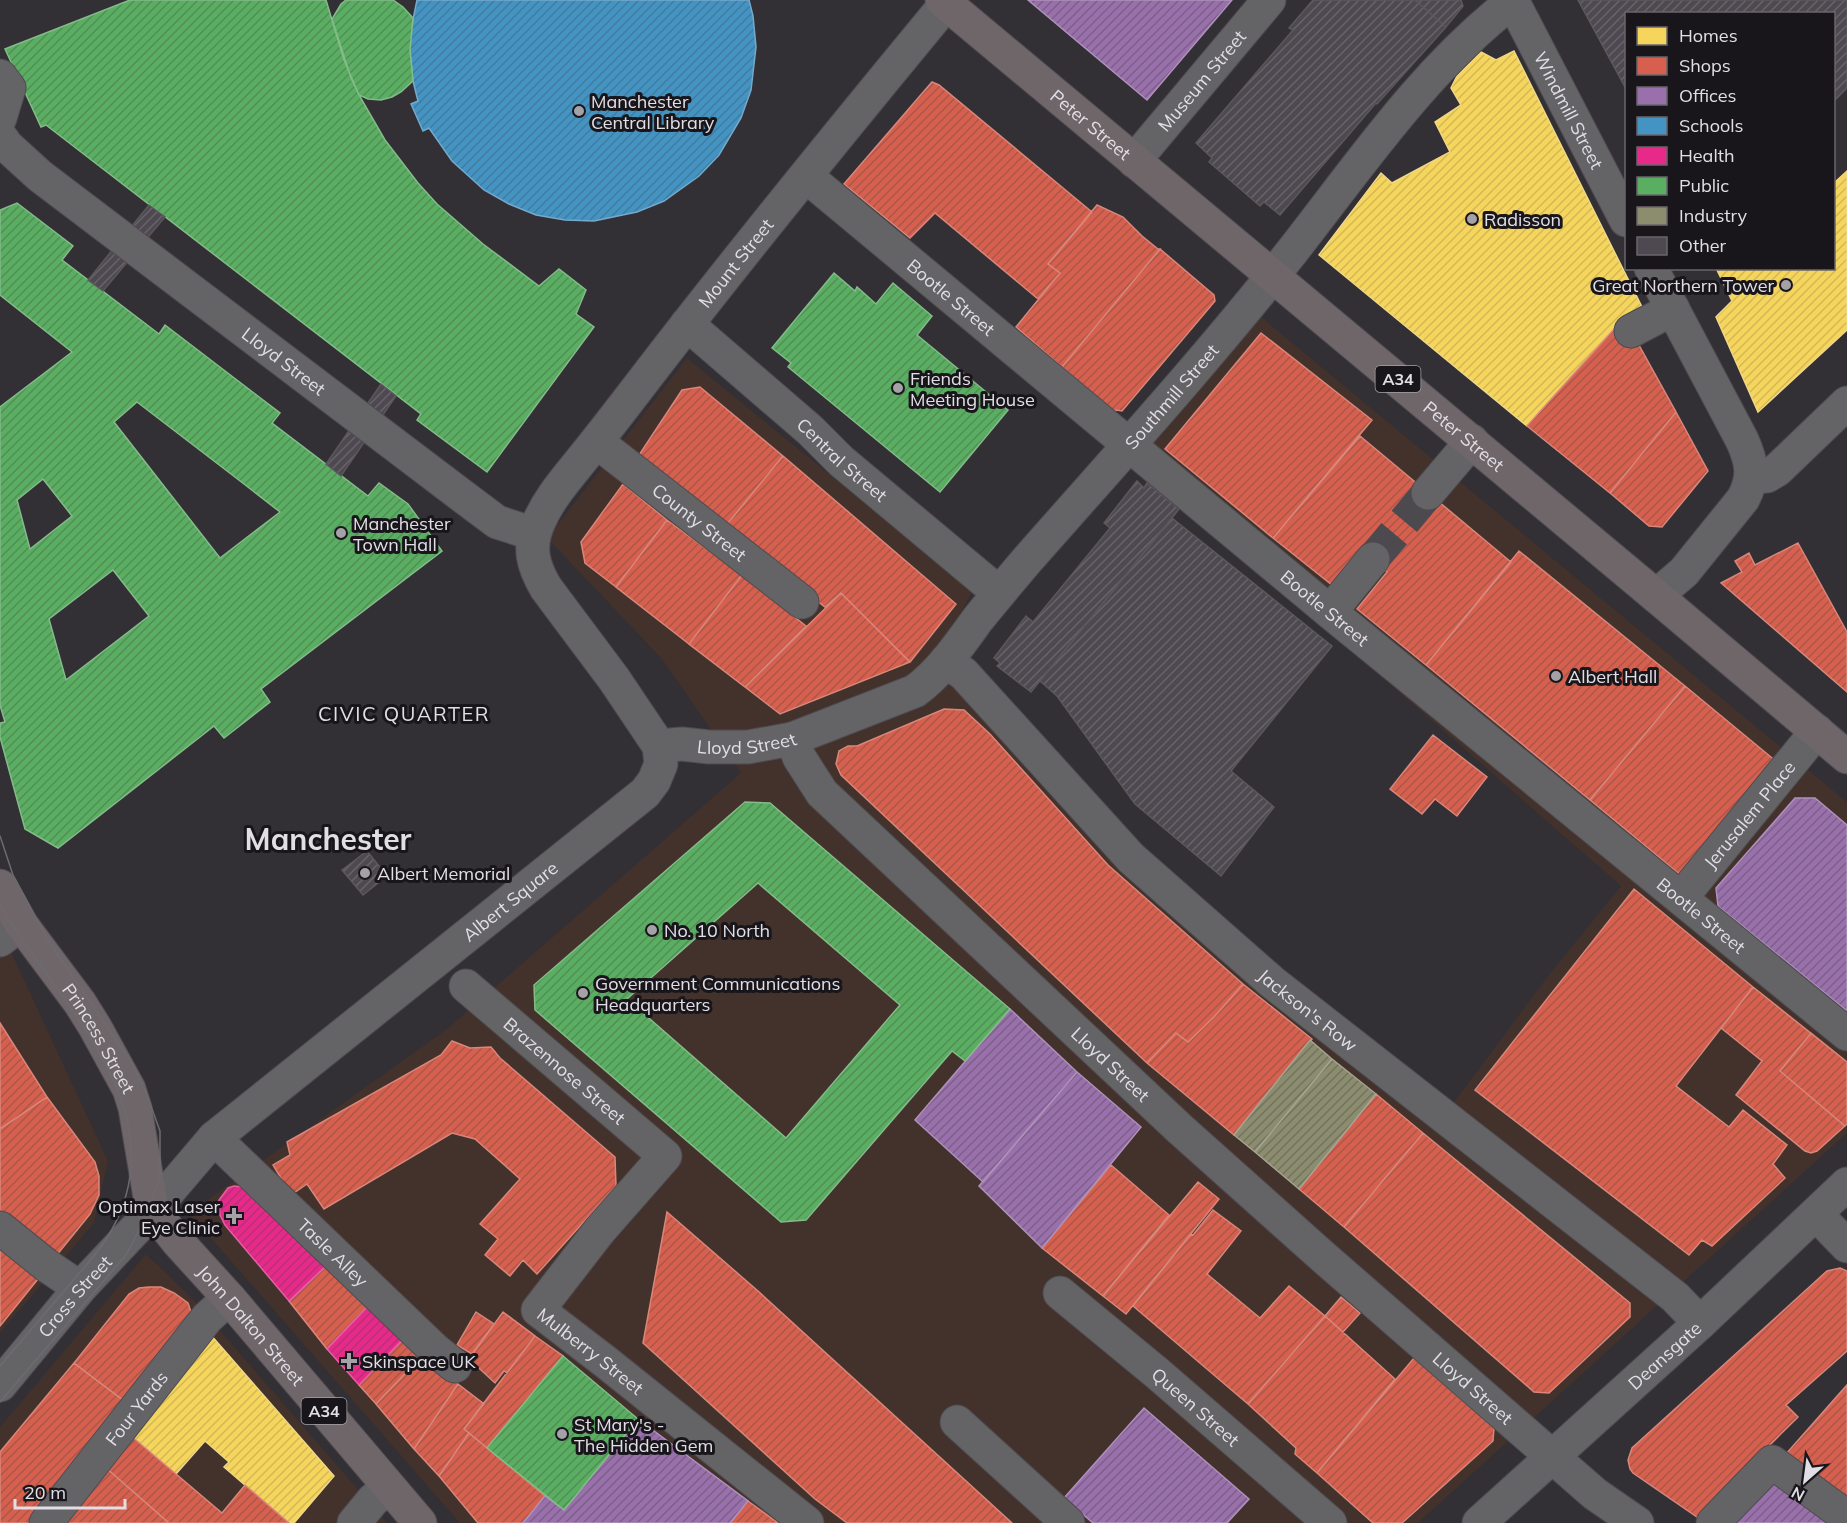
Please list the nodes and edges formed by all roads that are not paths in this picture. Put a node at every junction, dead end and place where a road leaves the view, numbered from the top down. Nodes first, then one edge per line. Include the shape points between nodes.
1 (1269, 0) edge
2 (946, 1) edge
3 (1512, 1) edge
4 (0, 76) edge
5 (0, 118) edge
6 (0, 136) edge
7 (1134, 161) junction
8 (0, 169) edge
9 (40, 176) junction
10 (806, 176) junction
11 (1625, 218) edge
12 (1653, 270) edge
13 (1273, 275) junction
14 (1672, 309) junction
15 (687, 324) junction
16 (1631, 331) dead end
17 (1847, 403) edge
18 (1472, 441) junction
19 (597, 442) junction
20 (1129, 445) junction
21 (1752, 477) junction
22 (1428, 493) tunnel mouth
23 (534, 534) junction
24 (1373, 559) tunnel mouth
25 (999, 593) junction
26 (1656, 596) junction
27 (802, 602) dead end
28 (1330, 612) junction
29 (946, 661) junction
30 (1817, 731) junction
31 (792, 739) junction
32 (659, 746) junction
33 (1847, 757) edge
34 (0, 886) edge
35 (1681, 898) junction
36 (10, 932) edge
37 (466, 986) dead end
38 (1847, 1034) edge
39 (214, 1138) junction
40 (1847, 1184) edge
41 (152, 1209) junction
42 (1816, 1214) junction
43 (0, 1227) edge
44 (600, 1230) joint
45 (1847, 1246) edge
46 (80, 1288) junction
47 (1060, 1293) dead end
48 (229, 1298) junction
49 (1700, 1323) junction
50 (455, 1366) dead end
51 (2, 1378) edge
52 (957, 1422) dead end
53 (1553, 1457) junction
54 (388, 1488) junction
55 (1847, 1517) edge
56 (46, 1523) edge
57 (354, 1523) edge
58 (420, 1523) edge
59 (807, 1523) edge
60 (1068, 1523) edge
61 (1330, 1523) edge
62 (1479, 1523) edge
63 (1637, 1523) edge
64 (1713, 1523) edge

1 - 7 street, Museum Street
2 - 7 main road, Peter Street / A34
2 - 10 street, Mount Street
3 - 11 street, Windmill Street
3 - 13 street, Southmill Street via 1437,69 1359,162
4 - 5 street via 9,88
6 - 9 street, Lloyd Street
7 - 13 main road, Peter Street / A34
8 - 9 street, Lloyd Street
9 - 23 street, Lloyd Street via 497,522
10 - 15 street, Mount Street
10 - 20 street, Bootle Street
12 - 14 street
13 - 18 main road, Peter Street / A34
13 - 20 street, Southmill Street
14 - 16 street
14 - 21 street via 1742,440
15 - 19 street, Mount Street
15 - 25 street, Central Street via 841,461
17 - 21 street via 1777,470 1767,476
18 - 22 street
18 - 26 main road, Peter Street / A34
19 - 23 street, Mount Street via 550,499
19 - 27 street, County Street
20 - 25 street, Southmill Street
20 - 28 street, Bootle Street
21 - 26 street via 1743,499 1684,572
23 - 32 street via 532,555 546,588
24 - 28 street
25 - 29 street, Southmill Street
26 - 30 main road, Peter Street / A34
28 - 35 street, Bootle Street
29 - 31 street, Southmill Street via 915,691
29 - 49 street, Jackson's Row via 964,674 1140,866 1272,982 1675,1297
30 - 33 main road, Peter Street / A34
30 - 35 street, Jerusalem Place
31 - 32 street, Lloyd Street via 748,747
31 - 53 street, Lloyd Street via 822,793 1180,1129
32 - 39 street, Albert Square via 661,764 645,793
34 - 36 main road, Princess Street / A34
35 - 38 street, Bootle Street
36 - 41 main road, Princess Street / A34 via 85,1011 129,1089
37 - 44 street, Brazennose Street via 664,1156
39 - 41 street, Albert Square
39 - 50 street, Tasle Alley
40 - 42 street, Deansgate
41 - 46 street, Cross Street
41 - 48 main road, John Dalton Street / A34
42 - 45 street
42 - 49 street, Deansgate
43 - 46 street
44 - 59 street, Mulberry Street via 538,1310
46 - 51 street, Cross Street
47 - 61 street, Queen Street
48 - 54 main road, John Dalton Street / A34
48 - 56 street, Four Yards via 207,1318
49 - 53 street, Deansgate
52 - 60 street
53 - 62 street, Deansgate
53 - 63 street, Lloyd Street via 1595,1494
54 - 57 street
54 - 58 main road, John Dalton Street / A34
55 - 64 street via 1772,1462

